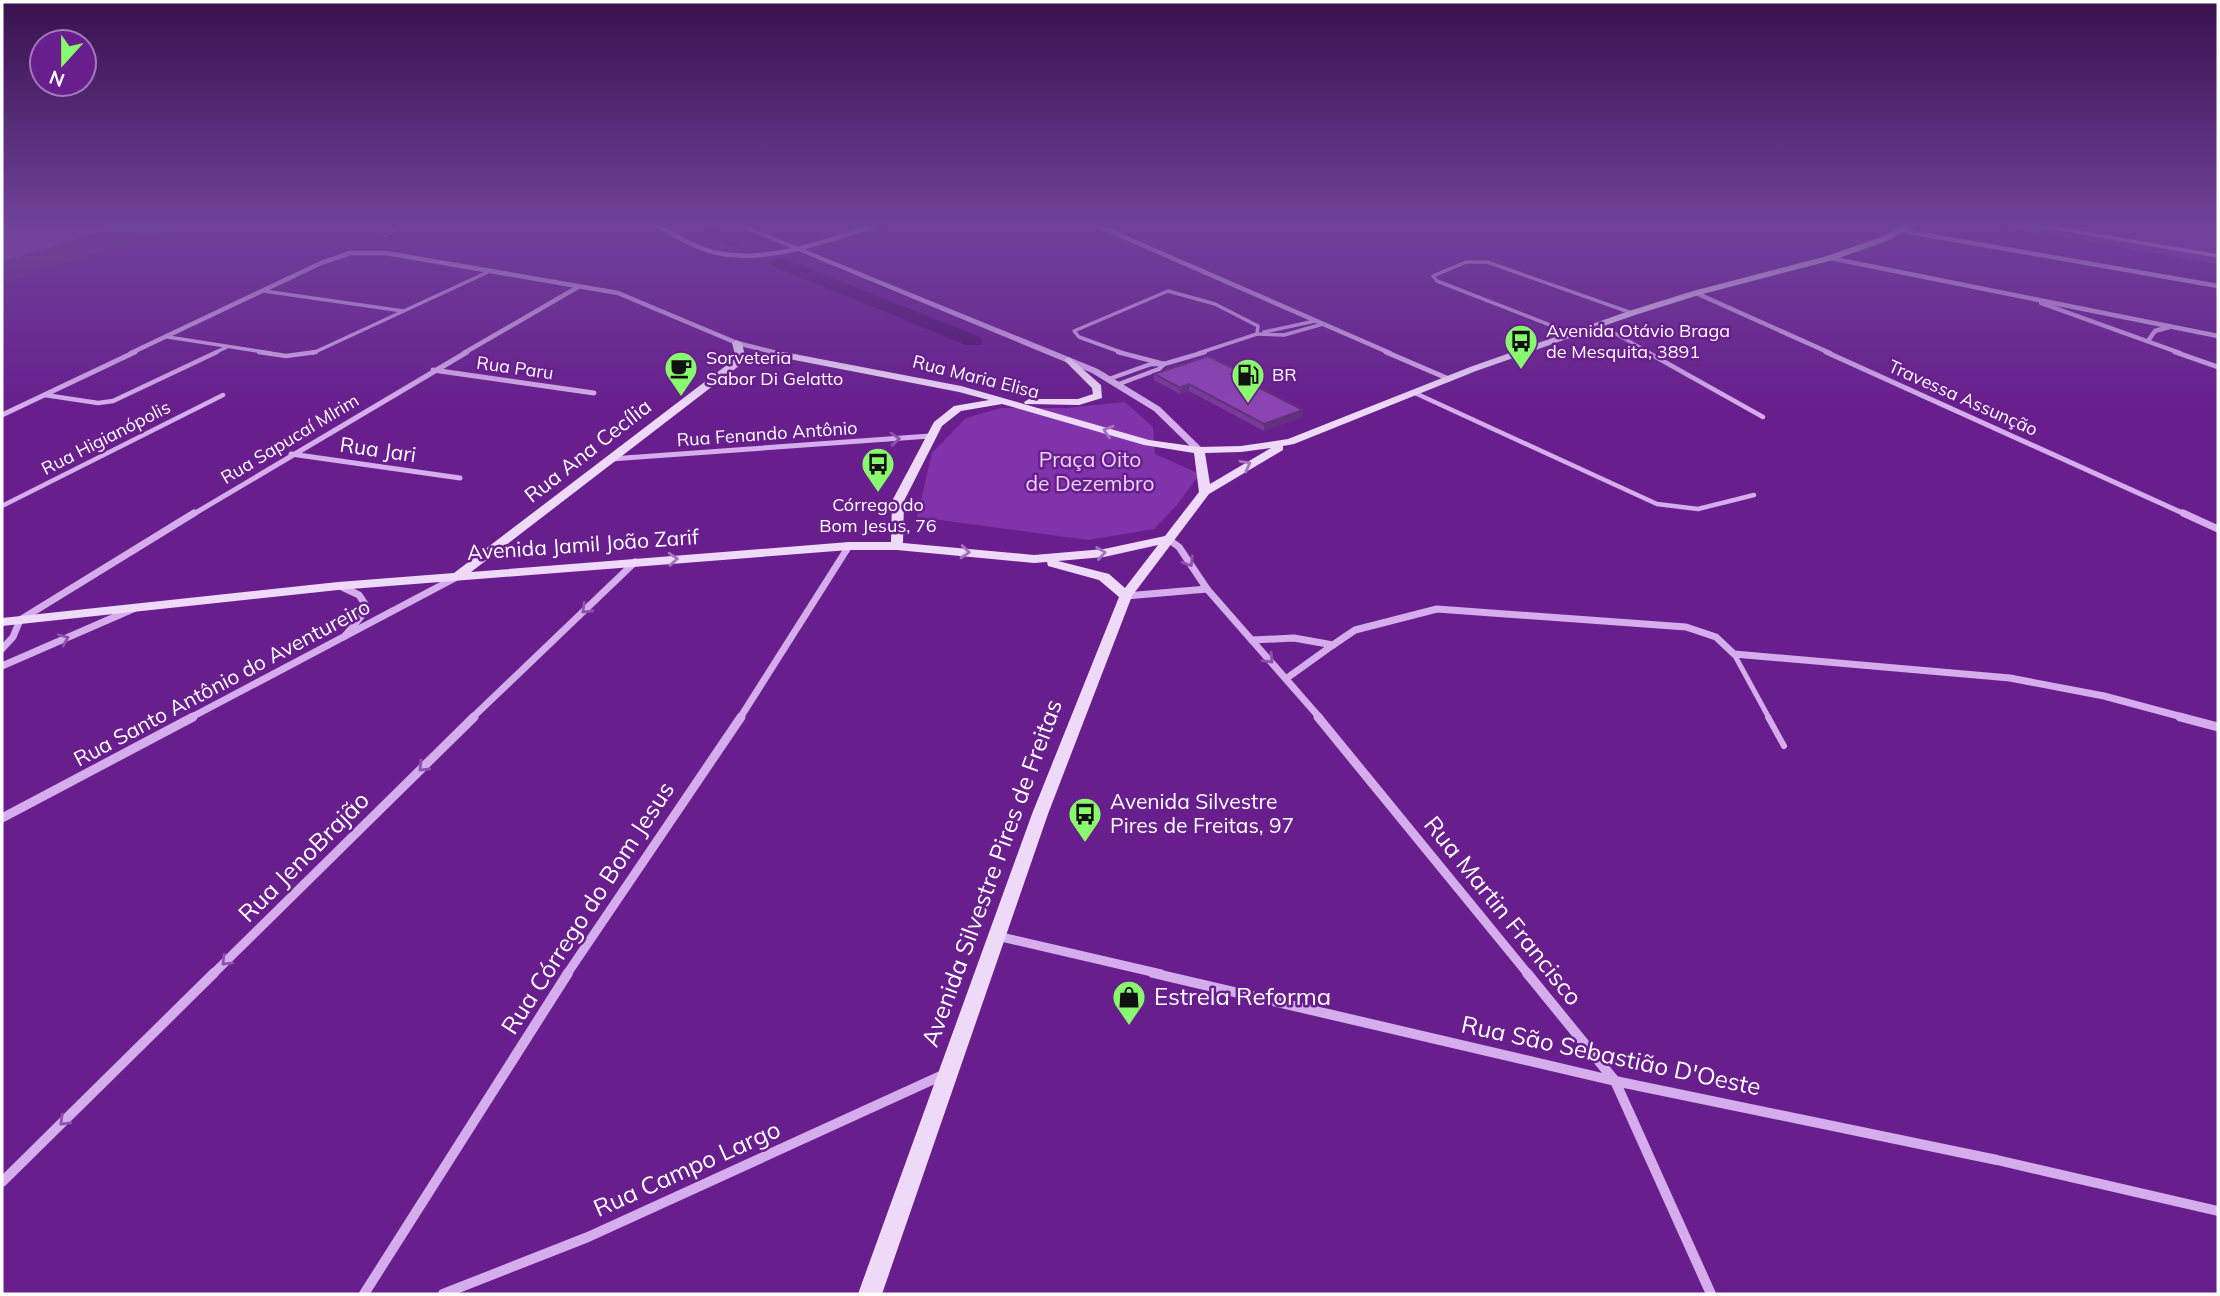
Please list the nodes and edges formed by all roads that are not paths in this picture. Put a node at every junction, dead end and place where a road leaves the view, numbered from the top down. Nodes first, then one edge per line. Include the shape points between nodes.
1 (277, 284) edge
2 (461, 284) edge
3 (569, 284) edge
4 (882, 284) edge
5 (1232, 284) edge
6 (1446, 284) edge
7 (1551, 284) edge
8 (1729, 284) edge
9 (1964, 284) edge
10 (579, 286) junction
11 (264, 291) junction
12 (1696, 293) junction
13 (2017, 295) junction
14 (403, 311) junction
15 (1632, 313) junction
16 (1315, 321) junction
17 (1323, 324) junction
18 (1601, 325) junction
19 (2174, 327) junction
20 (1258, 334) junction
21 (1573, 334) junction
22 (2218, 336) edge
23 (168, 337) junction
24 (2148, 341) junction
25 (737, 343) junction
26 (227, 347) junction
27 (784, 355) junction
28 (741, 359) junction
29 (1069, 359) junction
30 (1164, 364) junction
31 (2218, 367) edge
32 (432, 370) junction
33 (1109, 379) junction
34 (1449, 379) junction
35 (1119, 384) junction
36 (594, 393) dead end
37 (1415, 393) junction
38 (45, 395) junction
39 (223, 395) dead end
40 (1011, 401) junction
41 (2, 415) edge
42 (1763, 417) dead end
43 (930, 436) junction
44 (1290, 442) junction
45 (1199, 450) junction
46 (291, 454) junction
47 (607, 460) junction
48 (460, 478) dead end
49 (1205, 492) junction
50 (1754, 495) dead end
51 (2, 506) edge
52 (2218, 528) edge
53 (1168, 538) junction
54 (849, 546) junction
55 (897, 546) junction
56 (1034, 559) junction
57 (636, 562) junction
58 (458, 576) junction
59 (338, 586) junction
60 (1207, 589) junction
61 (1126, 596) junction
62 (139, 607) junction
63 (20, 620) junction
64 (2, 622) edge
65 (1252, 640) junction
66 (340, 642) junction
67 (1333, 645) junction
68 (2, 649) edge
69 (1734, 654) junction
70 (2, 666) edge
71 (1287, 678) junction
72 (2218, 727) edge
73 (1784, 746) dead end
74 (2, 818) edge
75 (995, 935) junction
76 (945, 1074) junction
77 (1615, 1081) junction
78 (2, 1182) edge
79 (2218, 1211) edge
80 (364, 1294) edge
81 (443, 1294) edge
82 (870, 1294) edge
83 (1711, 1294) edge

1 - 11 street
2 - 14 lane
3 - 10 street
4 - 29 street
5 - 16 street
6 - 21 lane
7 - 15 lane
8 - 12 main road
9 - 13 street
10 - 25 street via 631,297
10 - 32 street, Rua Sapucaí MIrim
11 - 14 lane
11 - 23 street
12 - 15 main road
12 - 52 street, Travessa Assunção
13 - 19 street
13 - 24 street
14 - 26 lane via 310,355
15 - 18 main road
16 - 17 street
16 - 20 lane
17 - 20 lane via 1284,335
17 - 34 street
18 - 21 main road
18 - 42 lane
19 - 22 street
19 - 24 street via 2155,331
20 - 30 lane
20 - 30 lane via 1258,327 1246,318 1168,291 1074,331 1135,358
21 - 34 main road
23 - 26 lane
23 - 38 street
24 - 31 street
25 - 27 street
25 - 28 main road
26 - 38 lane via 113,401
27 - 28 main road, Rua Maria Elisa
27 - 40 main road, Rua Maria Elisa
28 - 47 main road, Rua Ana Cecília
29 - 33 street
29 - 40 main road via 1097,387 1098,396 1080,402
30 - 33 lane via 1150,364
30 - 35 lane
32 - 36 street, Rua Paru
32 - 46 street, Rua Sapucaí MIrim
33 - 35 street
34 - 37 main road
35 - 45 street via 1157,409
37 - 44 main road
37 - 50 lane via 1657,504 1698,509
38 - 41 street
39 - 51 lane, Rua Higianópolis
40 - 43 main road via 958,408
45 -> 40 main road, Rua Maria Elisa via 1148,443
47 -> 43 street, Rua Fenando Antônio
43 - 55 main road via 898,501
44 - 45 main road, Rua Maria Elisa
49 -> 44 main road, Avenida Silvestre Pires de Freitas
45 - 49 main road
46 - 48 street, Rua Jari
46 - 63 street, Rua Sapucaí MIrim
47 - 58 main road, Rua Ana Cecília
49 - 53 main road, Avenida Silvestre Pires de Freitas
56 -> 53 main road, Avenida Jamil João Zarif via 1104,553
53 -> 60 street, Rua Martin Francisco
53 - 61 main road, Avenida Silvestre Pires de Freitas
54 - 55 main road, Avenida Jamil João Zarif
57 -> 54 main road, Avenida Jamil João Zarif
54 - 80 street, Rua Córrego do Bom Jesus
55 -> 56 main road, Avenida Jamil João Zarif
56 - 61 main road via 1104,577
57 - 58 main road, Avenida Jamil João Zarif
57 -> 78 street, Rua JenoBrajão
58 - 59 main road, Avenida Jamil João Zarif
58 - 66 street, Rua Santo Antônio do Aventureiro
59 - 62 main road, Avenida Jamil João Zarif
59 - 66 street via 359,595 365,604 363,614
60 - 61 street
60 - 65 street, Rua Martin Francisco
61 - 75 main road, Avenida Silvestre Pires de Freitas
62 - 63 main road, Avenida Jamil João Zarif
70 -> 62 street
63 - 64 main road, Avenida Jamil João Zarif
63 - 68 street
65 - 67 street via 1294,638
65 -> 71 street, Rua Martin Francisco
66 - 74 street, Rua Santo Antônio do Aventureiro
67 - 69 street via 1355,630 1417,613 1457,609 1686,627 1716,637
67 - 71 street
69 - 72 street via 2010,678 2104,696
69 - 73 lane
71 - 77 street, Rua Martin Francisco
75 - 76 main road, Avenida Silvestre Pires de Freitas
75 - 77 street, Rua São Sebastião D'Oeste
76 - 81 street, Rua Campo Largo via 588,1237
76 - 82 main road, Avenida Silvestre Pires de Freitas
77 - 79 street, Rua São Sebastião D'Oeste
77 - 83 street, Rua Martin Francisco

